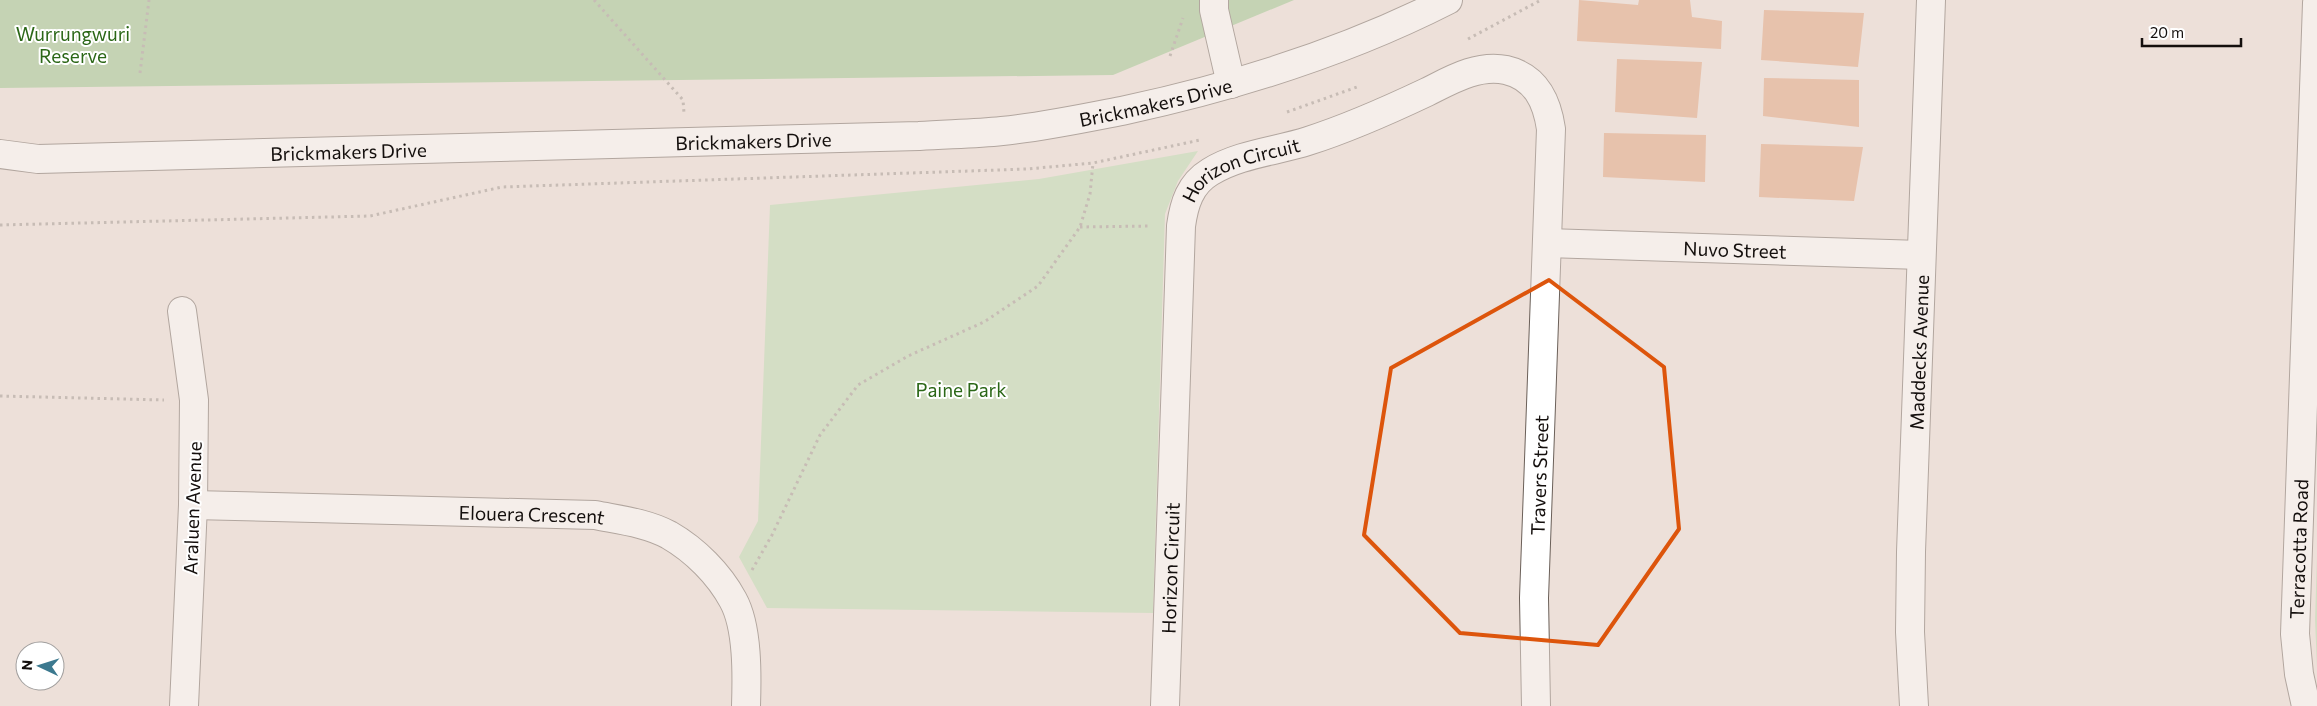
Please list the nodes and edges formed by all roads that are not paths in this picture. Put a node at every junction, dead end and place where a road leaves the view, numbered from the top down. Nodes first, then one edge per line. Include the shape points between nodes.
1 (1214, 0) edge
2 (1448, 0) edge
3 (1931, 0) edge
4 (2317, 3) edge
5 (1231, 84) junction
6 (0, 154) edge
7 (38, 159) junction
8 (0, 168) edge
9 (1547, 243) junction
10 (1921, 255) junction
11 (2313, 270) edge
12 (182, 311) dead end
13 (193, 505) junction
14 (184, 706) edge
15 (746, 706) edge
16 (1165, 706) edge
17 (1536, 706) edge
18 (1914, 706) edge
19 (2306, 706) edge

1 - 5 street
2 - 5 street, Brickmakers Drive via 1338,50
3 - 10 street, Maddecks Avenue
4 - 11 street, Terracotta Road
5 - 7 street, Brickmakers Drive via 1094,116 1003,131 919,136
6 - 7 street, Brickmakers Drive
7 - 8 street, Brickmakers Drive
9 - 10 street, Nuvo Street
9 - 16 street, Horizon Circuit via 1551,129 1544,98 1534,85 1518,74 1490,68 1459,76 1357,123 1211,171 1198,182 1188,195 1181,226
9 - 17 street, Travers Street via 1534,598
10 - 18 street, Maddecks Avenue via 1911,552 1910,632
11 - 19 street, Terracotta Road via 2295,634
12 - 13 street, Araluen Avenue via 194,400
13 - 14 street, Araluen Avenue
13 - 15 street, Elouera Crescent via 595,515 636,523 668,535 694,552 734,601 743,632

